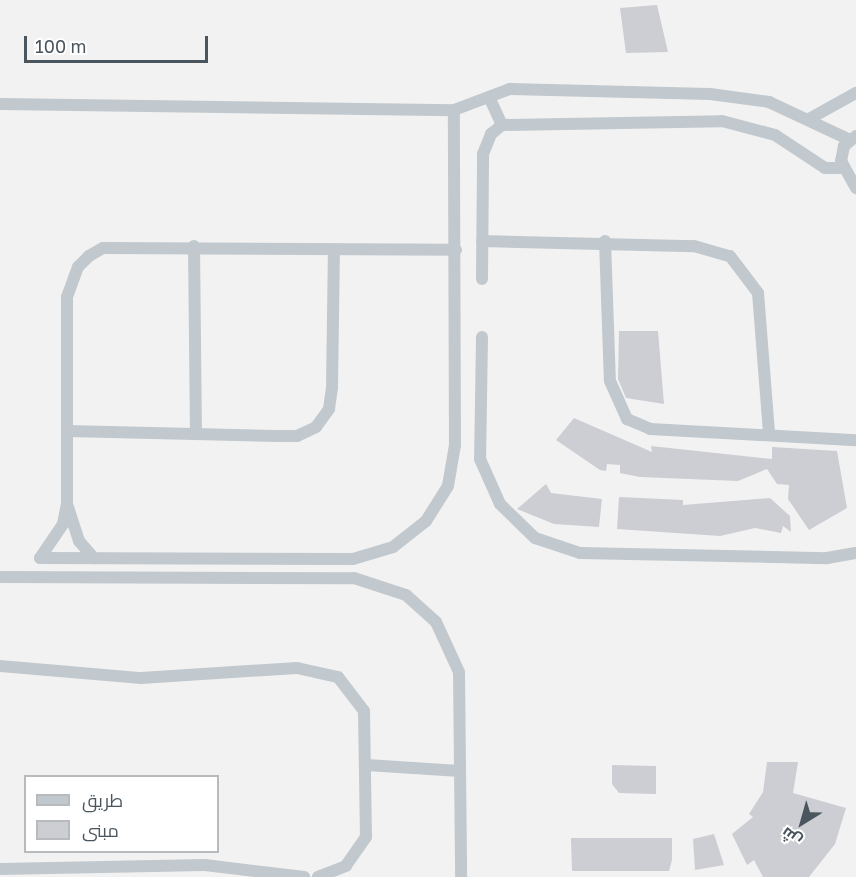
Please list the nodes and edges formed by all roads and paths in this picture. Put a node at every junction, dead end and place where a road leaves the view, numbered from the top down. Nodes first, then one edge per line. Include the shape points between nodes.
1 (856, 93) edge
2 (489, 97) junction
3 (0, 104) edge
4 (454, 110) junction
5 (809, 119) junction
6 (502, 125) junction
7 (853, 138) edge
8 (843, 168) junction
9 (856, 188) edge
10 (605, 241) junction
11 (482, 242) junction
12 (194, 246) junction
13 (456, 250) junction
14 (334, 252) junction
15 (482, 279) dead end
16 (482, 337) dead end
17 (856, 430) edge
18 (68, 431) junction
19 (196, 432) junction
20 (769, 433) junction
21 (843, 435) junction
22 (856, 440) edge
23 (67, 503) junction
24 (856, 553) edge
25 (94, 558) junction
26 (0, 577) edge
27 (0, 666) edge
28 (367, 765) junction
29 (460, 771) junction
30 (0, 869) edge
31 (304, 877) edge
32 (318, 877) edge
33 (460, 877) edge

1 - 5 street
2 - 4 street
2 - 5 street via 525,89 710,94 769,102
2 - 6 street
3 - 4 street
4 - 13 street
5 - 7 street
6 - 8 street via 722,121 775,135 825,168
6 - 11 street via 484,147
7 - 8 street via 842,153
8 - 9 street
10 - 11 street
10 - 20 street via 705,247 743,267 758,293 762,313
10 - 20 street via 610,381 627,418 650,429
11 - 15 street
12 - 14 street
12 - 18 street via 103,248 78,267 67,297
12 - 19 street
13 - 14 street
13 - 25 street via 455,445 448,486 426,521 393,547 353,559
14 - 19 street via 332,388 329,409 316,427 297,436
16 - 24 street via 480,459 500,504 536,537 580,553 827,558
17 - 21 street
18 - 19 street
18 - 23 street
20 - 21 street
21 - 22 street
23 - 25 street via 79,541
23 - 25 street via 58,533 40,558
26 - 29 street via 354,578 394,588 428,612 455,658
27 - 28 street via 141,678 318,669 338,677 364,711
28 - 29 street
28 - 32 street via 366,837 346,866
29 - 33 street
30 - 31 street via 205,865

